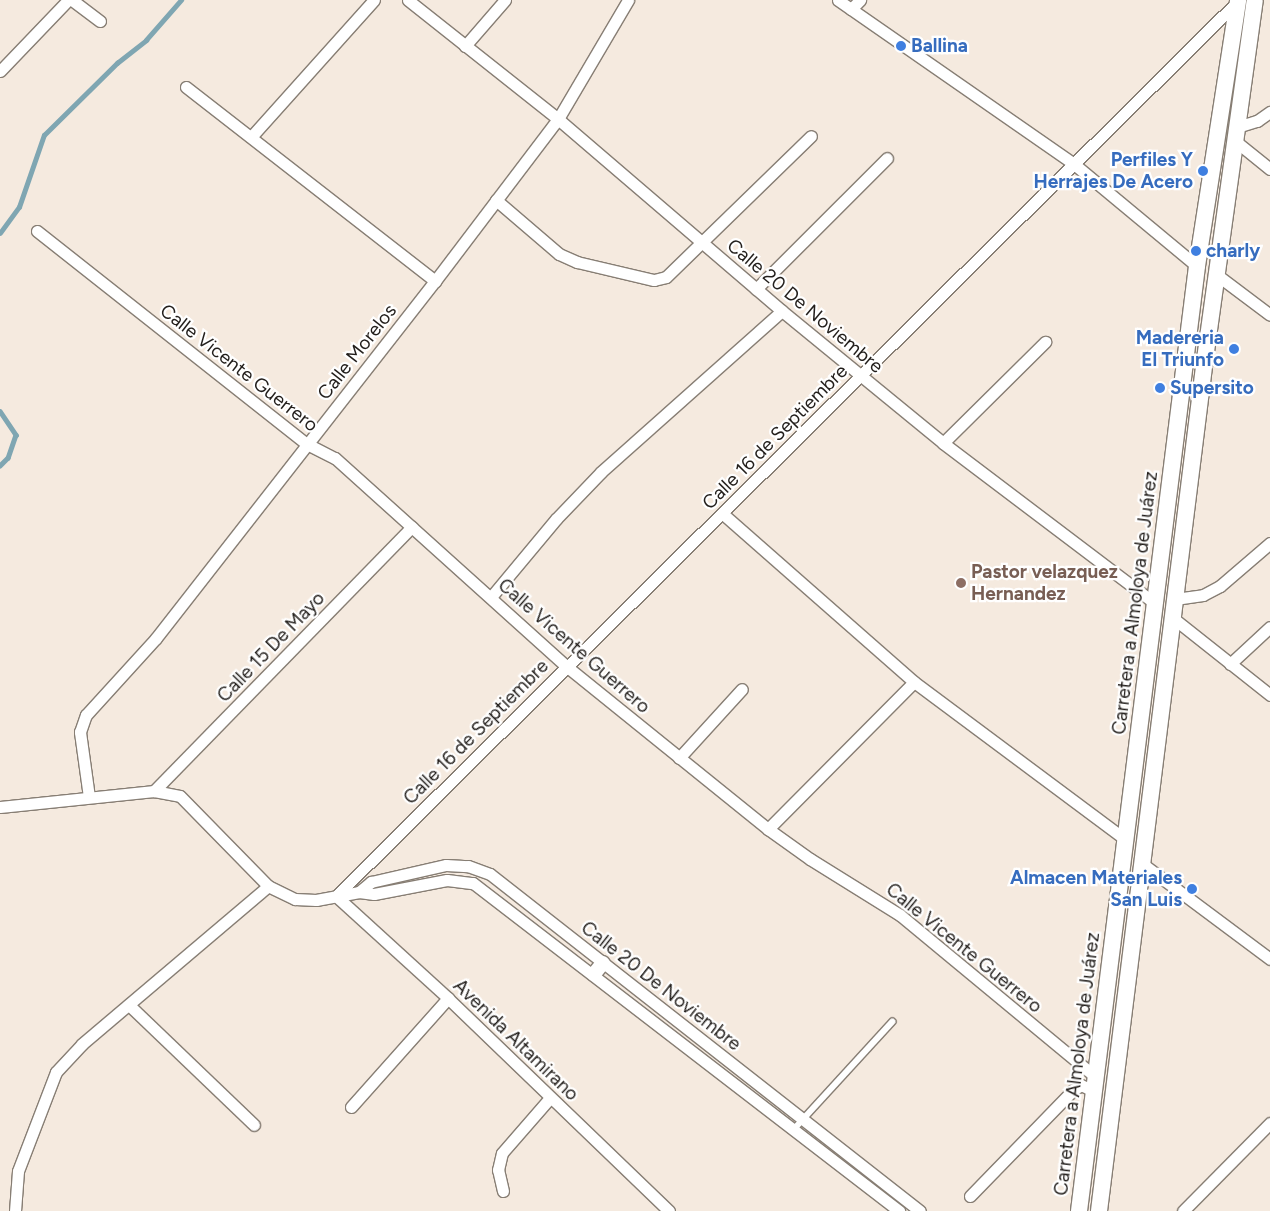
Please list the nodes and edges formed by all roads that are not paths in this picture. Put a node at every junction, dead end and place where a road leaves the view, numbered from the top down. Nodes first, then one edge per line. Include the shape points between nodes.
1 (68, 0) edge
2 (72, 0) edge
3 (374, 0) edge
4 (408, 0) edge
5 (505, 0) edge
6 (628, 0) edge
7 (838, 0) edge
8 (860, 0) edge
9 (1255, 0) edge
10 (1238, 1) edge
11 (851, 9) junction
12 (100, 21) dead end
13 (465, 46) junction
14 (0, 72) edge
15 (186, 88) dead end
16 (1270, 112) edge
17 (558, 119) junction
18 (1236, 134) junction
19 (811, 136) dead end
20 (250, 137) junction
21 (887, 158) dead end
22 (1074, 164) junction
23 (1270, 168) edge
24 (496, 200) junction
25 (38, 231) dead end
26 (701, 242) junction
27 (1197, 266) junction
28 (1217, 275) junction
29 (435, 281) junction
30 (756, 289) junction
31 (782, 311) junction
32 (1270, 315) edge
33 (1045, 342) dead end
34 (862, 376) junction
35 (1175, 440) junction
36 (1194, 442) junction
37 (943, 443) junction
38 (307, 444) junction
39 (723, 514) junction
40 (412, 527) junction
41 (1270, 544) edge
42 (491, 597) junction
43 (1176, 599) junction
44 (1156, 604) junction
45 (1173, 618) junction
46 (1270, 627) edge
47 (1230, 664) junction
48 (566, 666) junction
49 (914, 682) junction
50 (742, 689) dead end
51 (1270, 694) edge
52 (679, 758) junction
53 (154, 792) junction
54 (89, 796) junction
55 (0, 807) edge
56 (768, 829) junction
57 (1125, 839) junction
58 (1144, 865) junction
59 (268, 886) junction
60 (336, 896) junction
61 (1270, 958) edge
62 (598, 968) junction
63 (448, 998) junction
64 (129, 1005) junction
65 (892, 1022) dead end
66 (1095, 1084) junction
67 (550, 1098) junction
68 (351, 1108) dead end
69 (803, 1119) junction
70 (1270, 1123) edge
71 (254, 1124) dead end
72 (795, 1128) junction
73 (504, 1191) dead end
74 (970, 1196) dead end
75 (15, 1211) edge
76 (669, 1211) edge
77 (899, 1211) edge
78 (920, 1211) edge
79 (1079, 1211) edge
80 (1099, 1211) edge
81 (1184, 1211) edge

1 - 14 street
2 - 12 street
3 - 20 street
4 - 13 street, Calle 20 De Noviembre
5 - 13 street
6 - 17 street, Calle Morelos
7 - 11 street
8 - 11 street
9 - 18 main road, Carretera a Almoloya de Juárez
10 - 22 street, Calle 16 de Septiembre
10 - 27 main road, Carretera a Almoloya de Juárez
11 - 22 street
13 - 17 street, Calle 20 De Noviembre
15 - 20 street
16 - 18 street
17 - 24 street, Calle Morelos
17 - 26 street, Calle 20 De Noviembre
18 - 23 street
18 - 28 main road, Carretera a Almoloya de Juárez
19 - 26 street
20 - 29 street
21 - 30 street
22 - 27 street
22 - 34 street, Calle 16 de Septiembre
24 - 26 street via 559,254 577,262 654,280 666,277
24 - 29 street, Calle Morelos
25 - 38 street, Calle Vicente Guerrero
26 - 30 street, Calle 20 De Noviembre
27 - 35 main road, Carretera a Almoloya de Juárez
28 - 32 street
28 - 36 main road, Carretera a Almoloya de Juárez
29 - 38 street, Calle Morelos
30 - 31 street, Calle 20 De Noviembre
31 - 34 street, Calle 20 De Noviembre
31 - 42 street via 601,472 556,519
33 - 37 street
34 - 37 street, Calle 20 De Noviembre
34 - 39 street, Calle 16 de Septiembre
35 - 36 main road
35 - 44 main road, Carretera a Almoloya de Juárez
36 - 43 main road, Carretera a Almoloya de Juárez
37 - 44 street, Calle 20 De Noviembre
38 - 40 street, Calle Vicente Guerrero via 335,458
38 - 54 street, Calle Morelos via 156,638 86,715 80,732
39 - 48 street, Calle 16 de Septiembre
39 - 49 street
40 - 42 street, Calle Vicente Guerrero
40 - 53 street, Calle 15 De Mayo
41 - 43 street via 1220,586 1203,595
42 - 48 street, Calle Vicente Guerrero
43 - 45 main road, Carretera a Almoloya de Juárez
44 - 57 main road, Carretera a Almoloya de Juárez
45 - 47 street
45 - 58 main road, Carretera a Almoloya de Juárez
46 - 47 street
47 - 51 street
48 - 52 street, Calle Vicente Guerrero
48 - 60 street, Calle 16 de Septiembre
49 - 56 street
49 - 57 street
50 - 52 street
52 - 56 street, Calle Vicente Guerrero
53 - 54 street, Calle 20 De Noviembre
53 - 59 street, Calle 20 De Noviembre via 168,792 187,800
54 - 55 street, Calle 20 De Noviembre
56 - 66 street, Calle Vicente Guerrero via 810,860 894,910
57 - 66 main road, Carretera a Almoloya de Juárez
58 - 61 street
58 - 80 main road, Carretera a Almoloya de Juárez
59 - 60 street, Calle 20 De Noviembre via 295,900
59 - 64 street
60 - 62 street, Calle 20 De Noviembre via 359,892 374,894 447,880 473,883
60 - 63 street, Avenida Altamirano
62 - 69 street, Calle 20 De Noviembre
62 - 72 street, Calle 20 De Noviembre
63 - 67 street, Avenida Altamirano
63 - 68 street
64 - 71 street
64 - 75 street via 82,1044 56,1072 18,1171
65 - 69 lane
66 - 74 street via 1081,1085 1074,1090
66 - 79 main road, Carretera a Almoloya de Juárez
67 - 73 street via 502,1152 498,1170
67 - 76 street, Avenida Altamirano
69 - 72 lane
69 - 78 street, Calle 20 De Noviembre
70 - 81 street
72 - 77 street, Calle 20 De Noviembre

